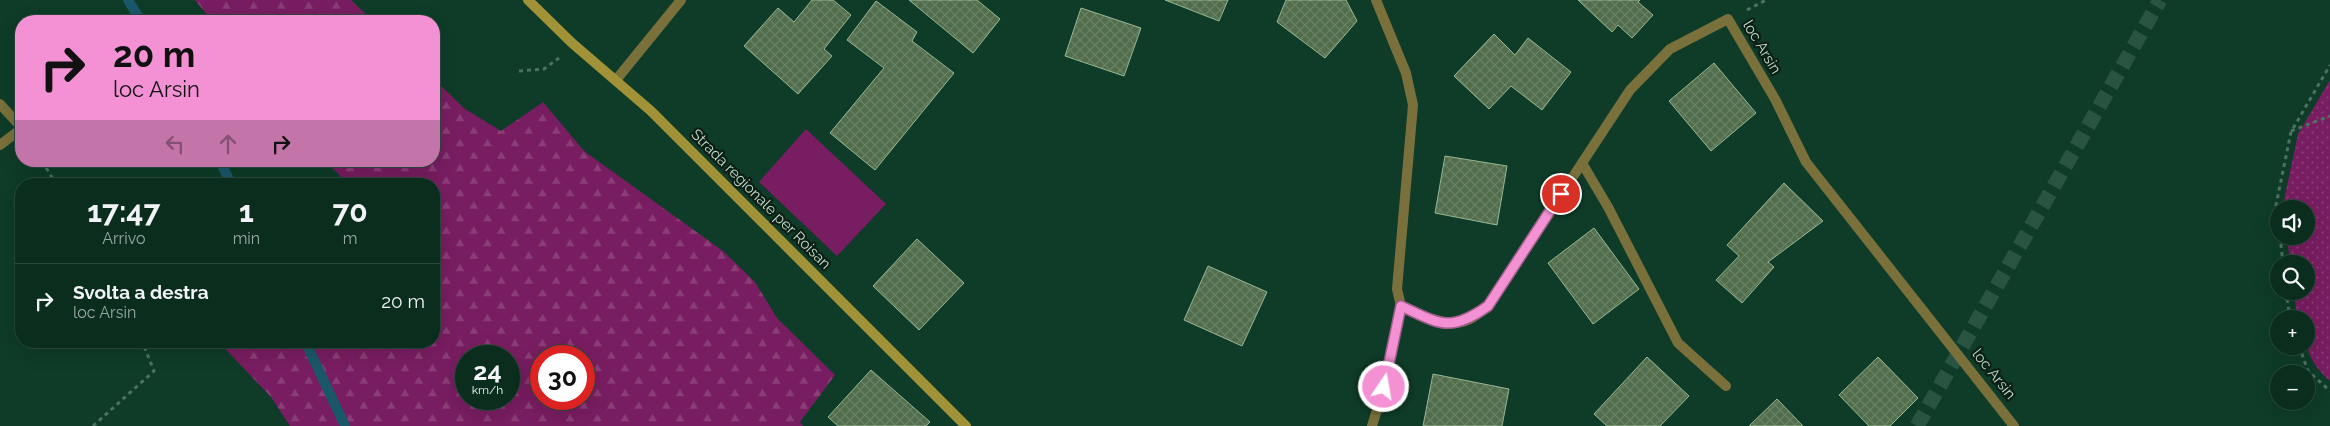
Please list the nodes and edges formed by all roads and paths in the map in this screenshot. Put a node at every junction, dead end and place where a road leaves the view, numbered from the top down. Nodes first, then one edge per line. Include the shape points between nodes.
1 (528, 0) edge
2 (681, 0) edge
3 (1376, 0) edge
4 (572, 43) junction
5 (2330, 65) edge
6 (519, 71) dead end
7 (616, 80) junction
8 (0, 104) edge
9 (2330, 116) edge
10 (15, 121) edge
11 (2291, 132) junction
12 (15, 133) edge
13 (0, 145) edge
14 (1582, 162) junction
15 (46, 167) edge
16 (52, 178) edge
17 (2277, 200) edge
18 (1401, 306) junction
19 (145, 348) edge
20 (2303, 355) edge
21 (1726, 386) dead end
22 (2330, 391) edge
23 (93, 426) edge
24 (966, 426) edge
25 (1372, 426) edge
26 (2014, 426) edge

1 - 4 main road, Strada regionale per Roisan
2 - 7 street
3 - 18 street via 1406,73 1413,105 1397,289
4 - 6 path via 562,56 544,69
4 - 7 main road, Strada regionale per Roisan
5 - 11 path
7 - 24 main road, Strada regionale per Roisan via 651,111
8 - 10 street
9 - 11 path
11 - 17 path
12 - 13 street
14 - 18 street, loc Arsin via 1488,306 1468,320 1450,324
14 - 21 street via 1678,344
14 - 26 street, loc Arsin via 1630,90 1670,49 1728,19 1776,98 1806,162
15 - 16 path
18 - 25 street via 1384,387
19 - 23 path via 154,371
20 - 22 path via 2308,371

